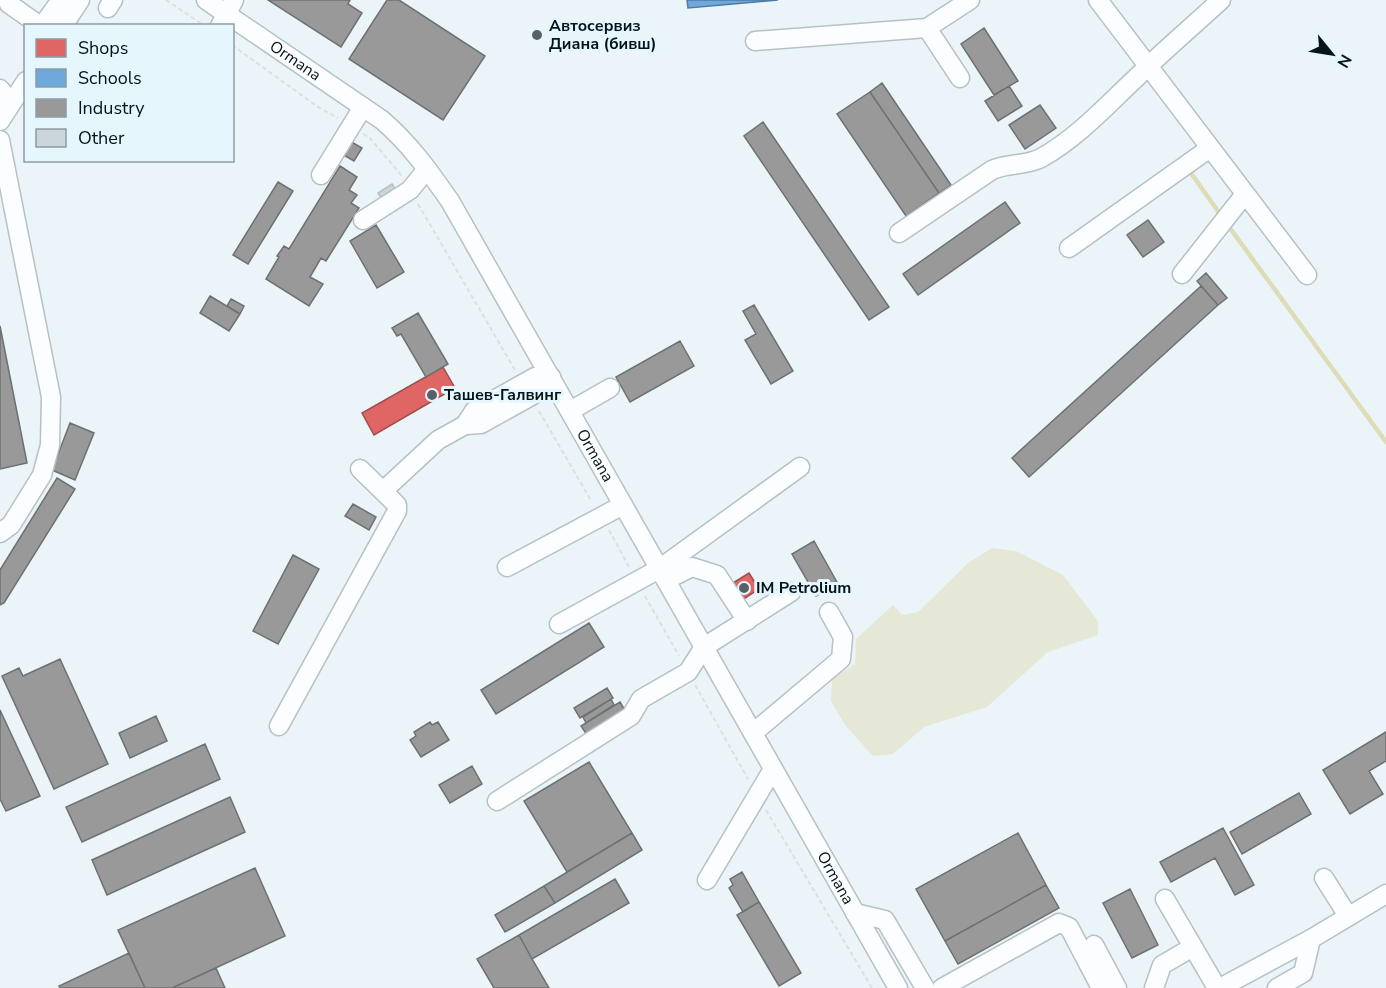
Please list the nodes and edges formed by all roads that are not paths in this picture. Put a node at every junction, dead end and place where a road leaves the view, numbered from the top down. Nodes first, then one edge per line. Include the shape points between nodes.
1 (8, 0) edge
2 (61, 0) edge
3 (80, 0) edge
4 (206, 0) edge
5 (970, 0) edge
6 (1098, 0) edge
7 (1221, 0) edge
8 (227, 13) edge
9 (38, 24) edge
10 (41, 24) edge
11 (64, 24) edge
12 (927, 28) junction
13 (755, 41) dead end
14 (1148, 66) junction
15 (960, 78) dead end
16 (24, 82) edge
17 (6, 96) edge
18 (363, 107) junction
19 (0, 121) edge
20 (0, 140) edge
21 (1210, 148) junction
22 (427, 169) junction
23 (321, 175) dead end
24 (1245, 194) junction
25 (363, 220) dead end
26 (899, 233) dead end
27 (1069, 248) dead end
28 (1182, 274) dead end
29 (1306, 275) dead end
30 (551, 377) junction
31 (610, 388) dead end
32 (570, 411) junction
33 (465, 425) junction
34 (800, 467) dead end
35 (360, 469) dead end
36 (384, 491) junction
37 (623, 505) junction
38 (0, 533) edge
39 (507, 567) dead end
40 (663, 574) junction
41 (791, 592) dead end
42 (829, 612) dead end
43 (747, 621) junction
44 (559, 624) dead end
45 (704, 647) junction
46 (279, 726) dead end
47 (753, 733) junction
48 (773, 769) junction
49 (497, 801) dead end
50 (1324, 878) dead end
51 (707, 880) dead end
52 (1386, 894) edge
53 (1165, 899) dead end
54 (855, 912) junction
55 (1348, 916) junction
56 (1311, 939) junction
57 (1094, 945) dead end
58 (1193, 947) junction
59 (898, 988) edge
60 (925, 988) edge
61 (942, 988) edge
62 (1101, 988) edge
63 (1117, 988) edge
64 (1154, 988) edge
65 (1218, 988) edge
66 (1277, 988) edge

1 - 9 street
2 - 10 street
3 - 11 street
4 - 8 street, Ormana
5 - 12 street
6 - 14 street
7 - 14 street
8 - 18 street, Ormana
12 - 13 street
12 - 15 street
14 - 21 street
14 - 26 street via 1078,132 1041,158 992,170
16 - 17 street
17 - 19 street
18 - 22 street, Ormana via 398,134
18 - 23 street
20 - 38 street via 51,397 50,446 42,475 11,525
21 - 24 street
21 - 27 street
22 - 25 street via 410,190
22 - 30 street, Ormana via 450,201
24 - 28 street
24 - 29 street
30 - 32 street, Ormana
30 - 33 street via 542,390 481,424
30 - 33 street via 535,377 523,383 474,411
31 - 32 street
32 - 37 street, Ormana
33 - 36 street via 438,440
34 - 40 street
35 - 36 street
36 - 46 street via 397,505 397,511
37 - 39 street
37 - 40 street, Ormana
40 - 43 street via 692,567 717,575
40 - 44 street
40 - 45 street, Ormana
41 - 43 street
42 - 47 street via 843,637 841,659
43 - 45 street
45 - 47 street, Ormana
45 - 49 street via 688,672 640,699 631,716
47 - 48 street, Ormana
48 - 51 street
48 - 54 street, Ormana
50 - 55 street
52 - 55 street
53 - 58 street
54 - 59 street, Ormana
54 - 60 street via 885,920
55 - 56 street
56 - 65 street
56 - 66 street via 1303,973
57 - 63 street
58 - 64 street via 1162,965
58 - 65 street
61 - 62 street via 1059,923 1069,927

